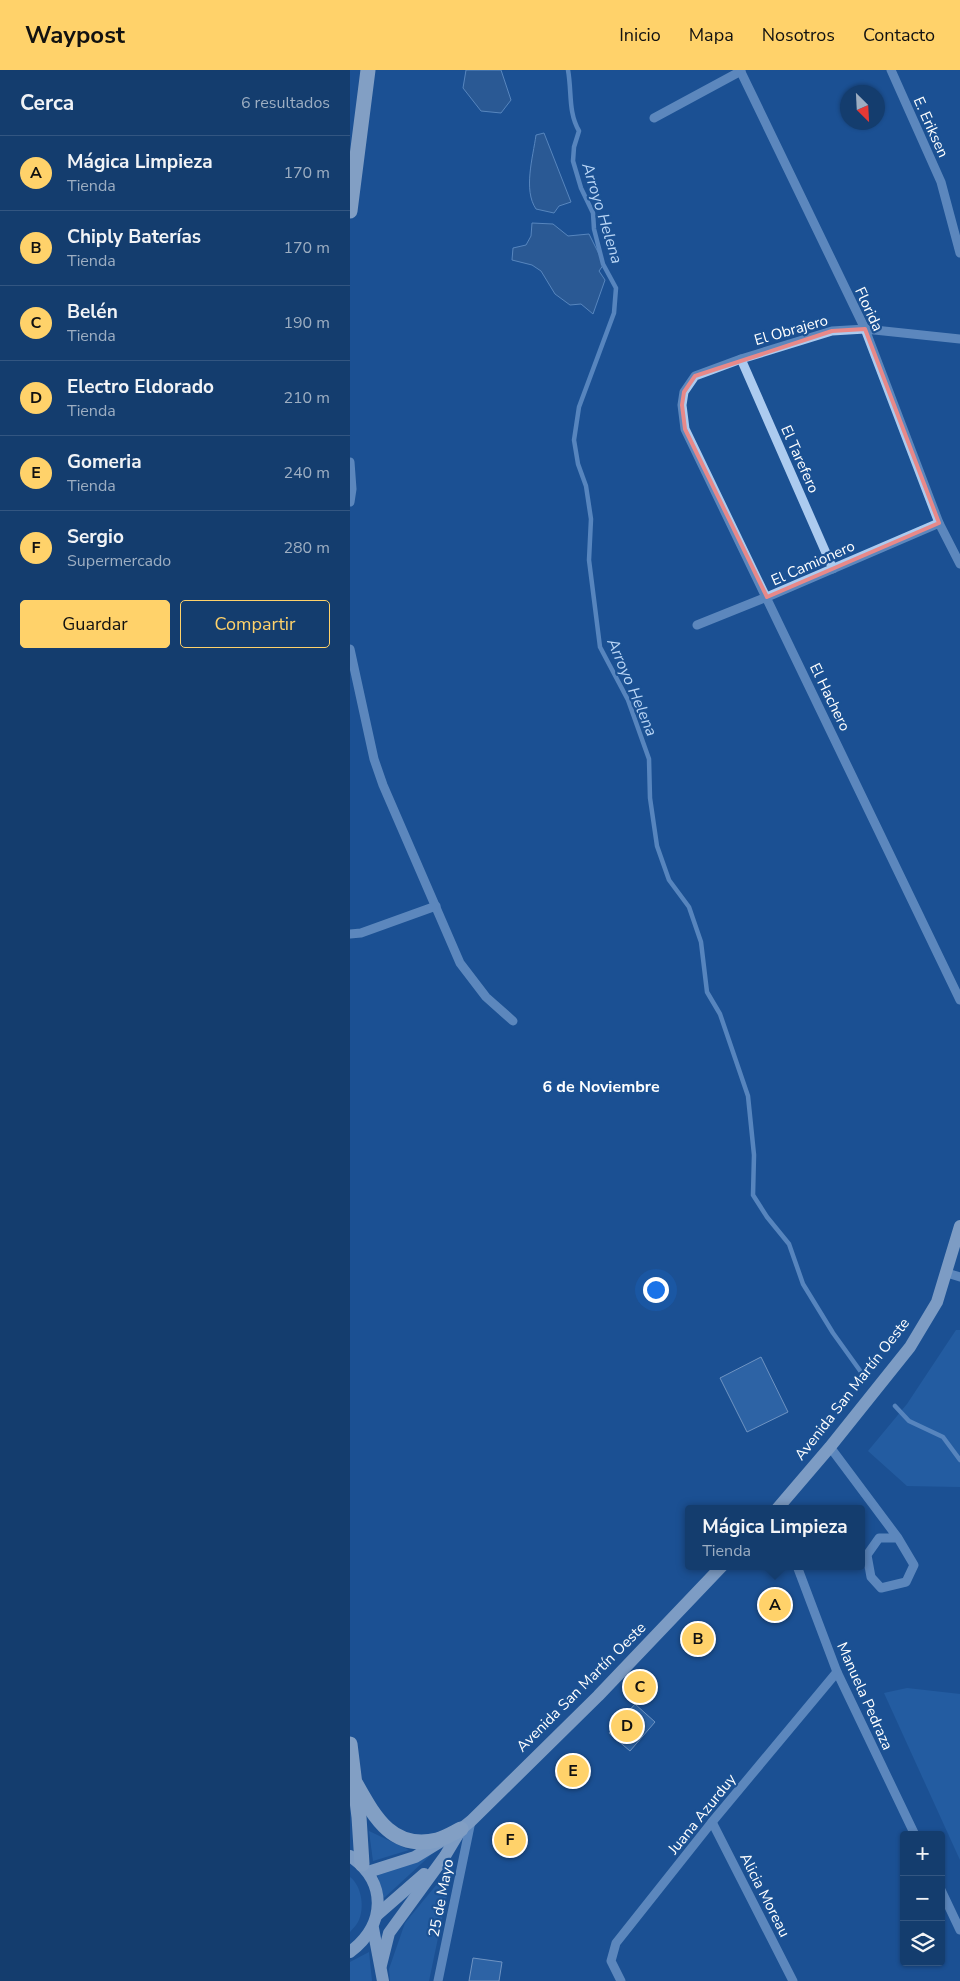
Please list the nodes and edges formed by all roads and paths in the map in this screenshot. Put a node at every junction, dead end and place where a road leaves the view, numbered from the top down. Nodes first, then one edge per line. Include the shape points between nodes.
1 (368, 70) edge
2 (891, 70) edge
3 (740, 71) edge
4 (654, 118) dead end
5 (350, 211) edge
6 (960, 253) edge
7 (865, 329) junction
8 (960, 339) edge
9 (741, 359) junction
10 (682, 405) joint
11 (350, 462) edge
12 (350, 502) edge
13 (939, 522) junction
14 (960, 564) edge
15 (833, 569) junction
16 (767, 598) junction
17 (697, 625) dead end
18 (350, 649) edge
19 (436, 906) junction
20 (350, 934) edge
21 (960, 1000) edge
22 (512, 1021) dead end
23 (960, 1226) edge
24 (947, 1273) junction
25 (960, 1277) edge
26 (830, 1447) junction
27 (780, 1505) edge
28 (898, 1538) junction
29 (718, 1570) edge
30 (799, 1570) edge
31 (837, 1672) junction
32 (350, 1744) edge
33 (356, 1784) junction
34 (712, 1822) junction
35 (466, 1825) junction
36 (912, 1831) edge
37 (445, 1856) junction
38 (360, 1864) edge
39 (945, 1898) edge
40 (377, 1915) junction
41 (373, 1928) junction
42 (960, 1930) edge
43 (350, 1952) edge
44 (381, 1965) junction
45 (383, 1981) edge
46 (438, 1981) edge
47 (621, 1981) edge
48 (793, 1981) edge

1 - 5 highway
2 - 6 street, E. Eriksen via 941,182
3 - 4 street
3 - 7 street, Florida
7 - 8 street, El Obrajero
7 - 9 street, El Obrajero via 832,332
7 - 13 street, Florida
9 - 10 street, El Obrajero via 695,376 684,392
9 - 15 street, El Tarefero
10 - 16 street, El Hachero via 685,429
11 - 12 street
13 - 14 street, Florida
13 - 15 street, El Camionero
15 - 16 street, El Camionero
16 - 17 street, El Camionero
16 - 21 street, El Hachero
18 - 19 street via 383,785
19 - 20 street via 362,934
19 - 22 street via 460,963 486,997
23 - 24 main road, Avenida San Martín Oeste
24 - 25 street
24 - 26 main road, Avenida San Martín Oeste via 937,1302 910,1347
26 - 27 main road, Avenida San Martín Oeste
26 - 28 street
28 - 28 street via 914,1565 906,1582 882,1588 871,1577 867,1555 879,1538
29 - 35 main road, Avenida San Martín Oeste via 598,1696
30 - 31 street, Manuela Pedraza
31 - 34 street, Juana Azurduy
31 - 36 street, Manuela Pedraza
32 - 33 highway
33 - 35 highway via 378,1820 398,1837 417,1842 437,1840
33 - 38 highway
34 - 47 street, Juana Azurduy via 616,1943 611,1961
34 - 48 street, Alicia Moreau
35 - 37 main road
35 - 38 main road via 415,1857
35 - 46 street, 25 de Mayo
37 - 40 main road
37 - 44 main road via 389,1933
38 - 40 main road via 375,1885
39 - 42 street
40 - 41 main road
41 - 43 main road
41 - 44 main road
44 - 45 main road

